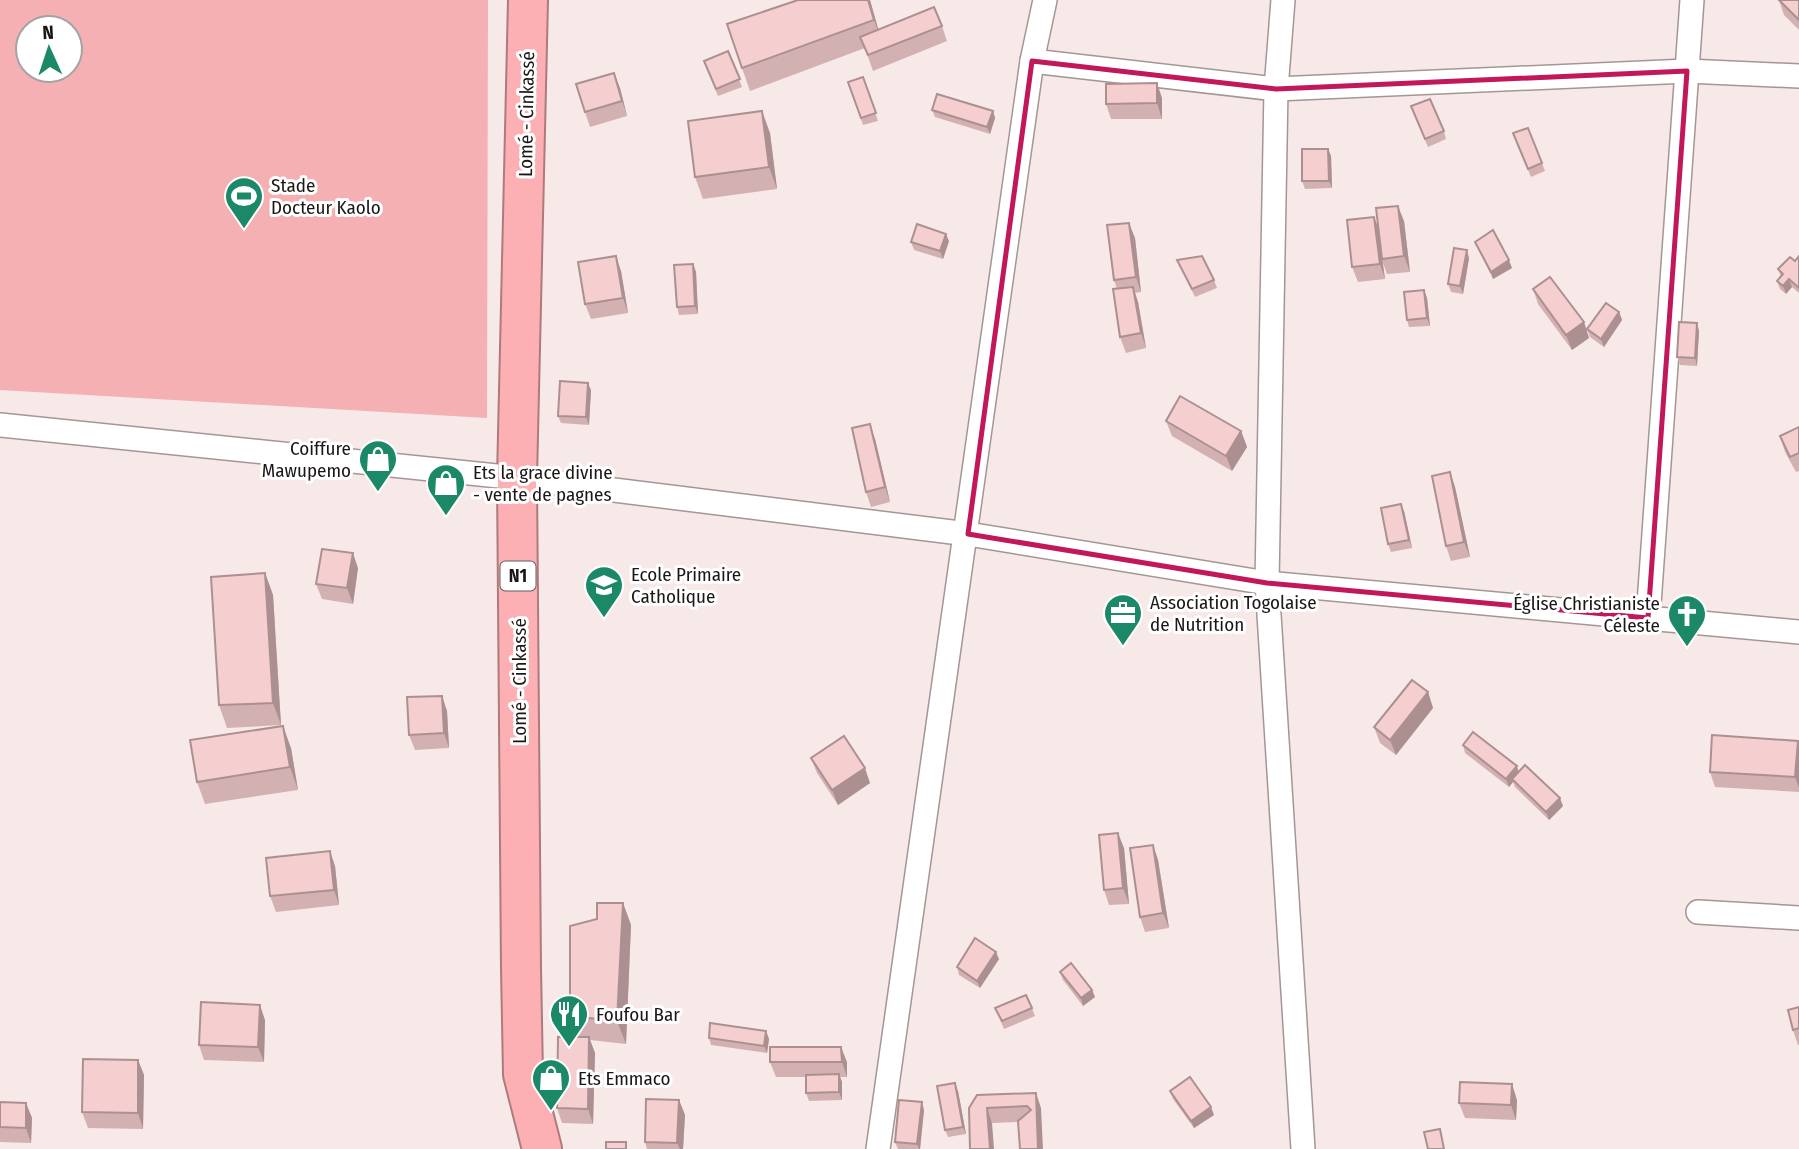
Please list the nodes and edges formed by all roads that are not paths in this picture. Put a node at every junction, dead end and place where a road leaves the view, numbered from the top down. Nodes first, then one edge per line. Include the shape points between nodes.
1 (528, 0) edge
2 (1045, 0) edge
3 (1283, 0) edge
4 (1692, 0) edge
5 (1032, 61) junction
6 (1687, 71) junction
7 (1799, 76) edge
8 (1276, 89) junction
9 (0, 425) edge
10 (517, 478) junction
11 (968, 534) junction
12 (1268, 583) junction
13 (1648, 618) junction
14 (1799, 632) edge
15 (1698, 912) dead end
16 (1799, 918) edge
17 (542, 1149) edge
18 (878, 1149) edge
19 (1303, 1149) edge

1 - 10 highway, Lomé - Cinkassé / N1
2 - 5 street
3 - 8 street
4 - 6 street
5 - 8 street
5 - 11 street
6 - 7 street
6 - 8 street
6 - 13 street
8 - 12 street
9 - 10 street
10 - 11 street
10 - 17 highway, Lomé - Cinkassé / N1 via 523,1074
11 - 12 street
11 - 18 street
12 - 13 street
12 - 19 street
13 - 14 street
15 - 16 street

